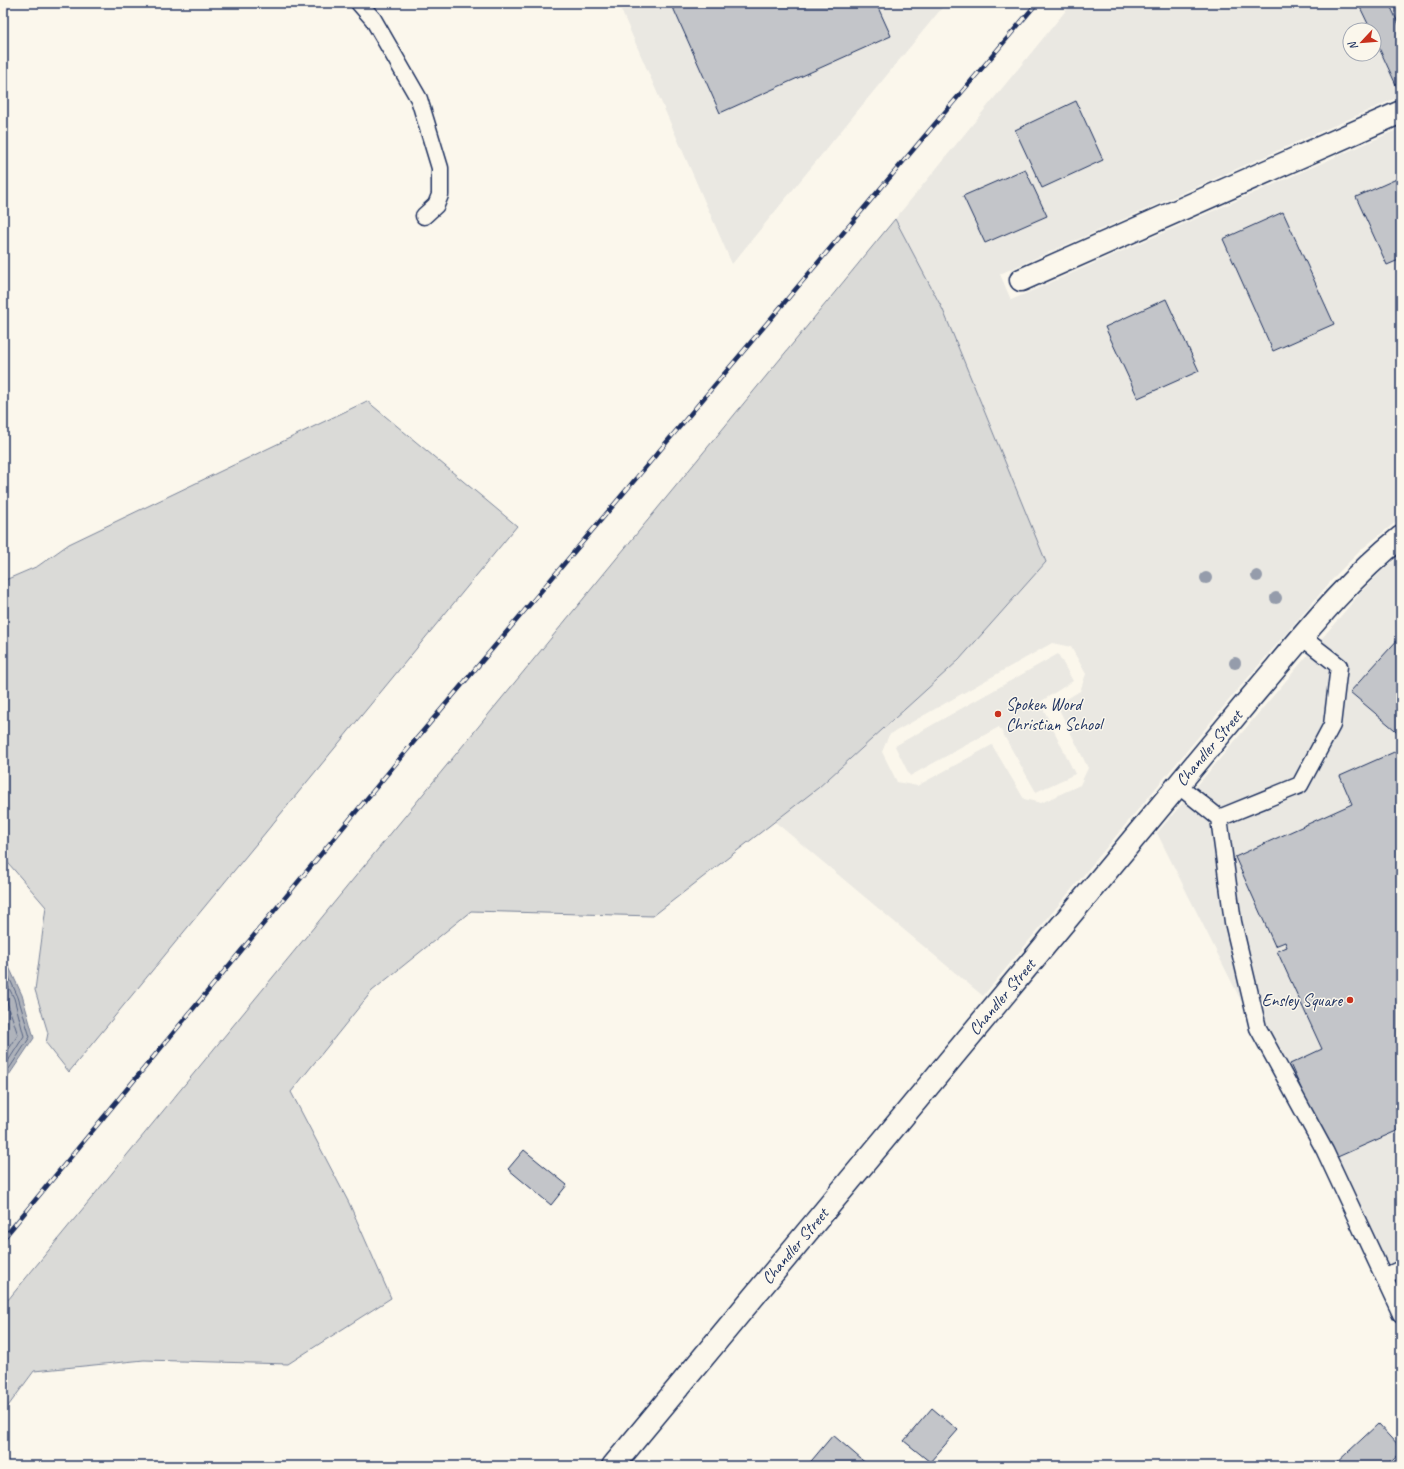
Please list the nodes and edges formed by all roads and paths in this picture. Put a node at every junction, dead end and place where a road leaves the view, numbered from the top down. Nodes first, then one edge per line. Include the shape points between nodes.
1 (359, 3) edge
2 (1401, 112) edge
3 (424, 216) dead end
4 (1021, 280) dead end
5 (1401, 537) edge
6 (1303, 638) junction
7 (1178, 785) junction
8 (1219, 818) junction
9 (1401, 1269) edge
10 (1384, 1277) junction
11 (1401, 1314) edge
12 (613, 1466) edge

1 - 3 lane via 373,19 419,99 430,135 440,168 440,195 436,205
2 - 4 street
5 - 6 street, Chandler Street via 1350,582
6 - 7 street, Chandler Street
6 - 8 lane via 1339,666 1332,725 1300,785
7 - 8 lane
7 - 12 street, Chandler Street
8 - 10 lane via 1233,922 1258,1028 1325,1151
9 - 10 lane
10 - 11 lane

